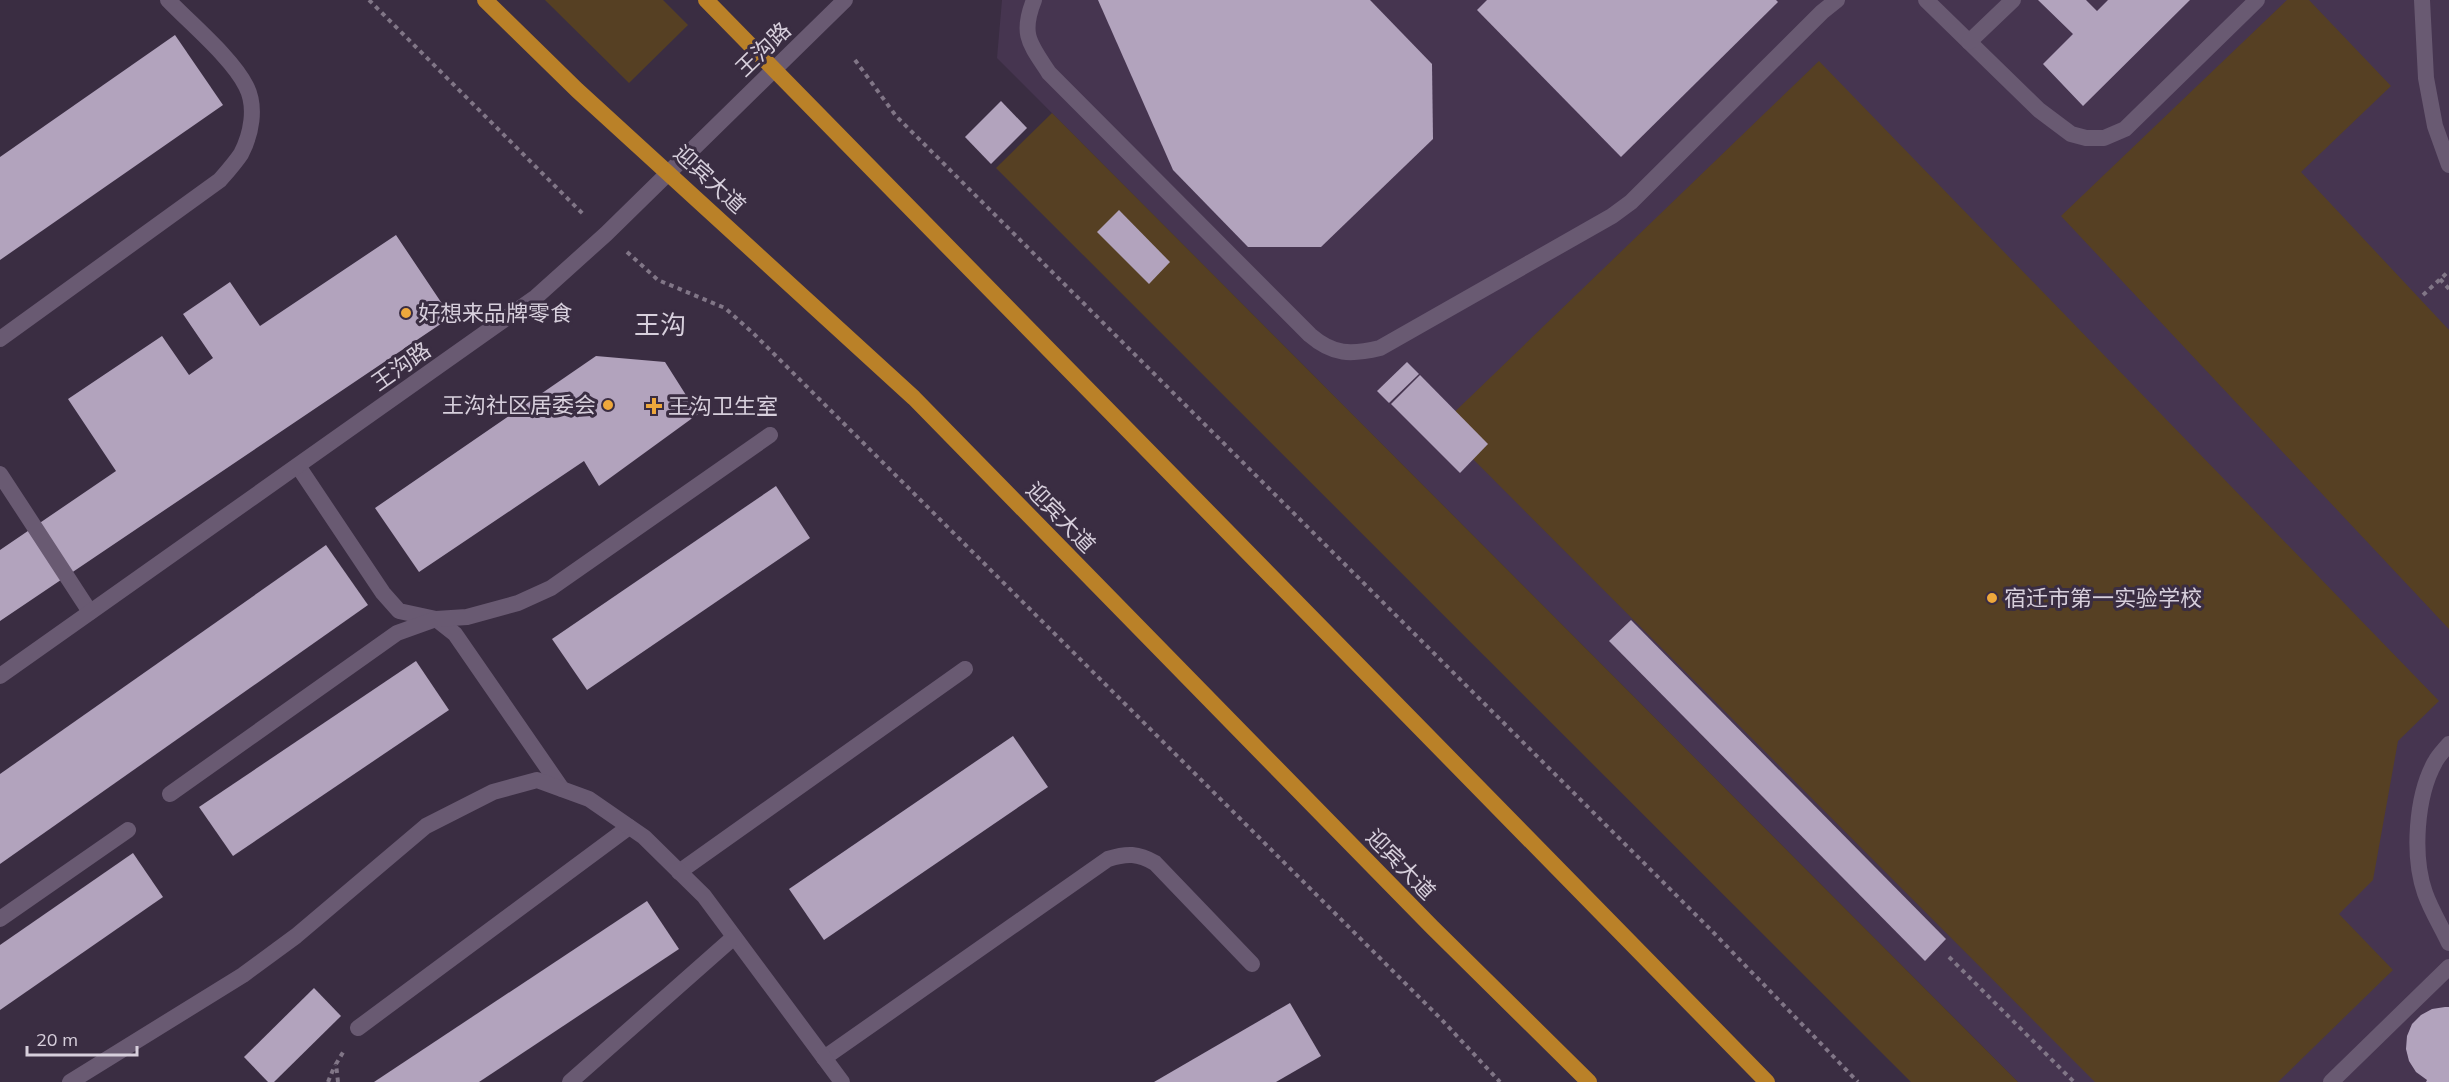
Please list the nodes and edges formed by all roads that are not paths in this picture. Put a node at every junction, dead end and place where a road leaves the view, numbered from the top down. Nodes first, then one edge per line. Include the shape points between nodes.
1 (168, 0) edge
2 (485, 0) edge
3 (706, 0) edge
4 (846, 0) edge
5 (1034, 0) edge
6 (1837, 0) edge
7 (1926, 0) edge
8 (2013, 0) edge
9 (2257, 0) edge
10 (2422, 0) edge
11 (1970, 42) junction
12 (775, 69) junction
13 (2449, 165) edge
14 (669, 172) junction
15 (0, 339) edge
16 (770, 435) dead end
17 (298, 466) junction
18 (0, 474) edge
19 (90, 612) junction
20 (436, 619) junction
21 (965, 669) dead end
22 (0, 676) edge
23 (2449, 744) edge
24 (562, 789) junction
25 (170, 794) dead end
26 (629, 827) junction
27 (128, 830) dead end
28 (679, 872) junction
29 (0, 919) edge
30 (734, 937) junction
31 (2449, 943) edge
32 (1252, 964) dead end
33 (2449, 967) edge
34 (358, 1028) road end
35 (824, 1058) junction
36 (70, 1082) edge
37 (570, 1082) edge
38 (842, 1082) edge
39 (1588, 1082) edge
40 (1767, 1082) edge
41 (2331, 1082) edge

1 - 15 street via 233,67 247,88 252,108 250,130 240,155 220,180
2 - 14 highway, 迎宾大道
3 - 12 highway
4 - 12 street, 王沟路
5 - 6 street via 1028,16 1027,40 1048,73 1310,335 1328,348 1357,353 1380,348 1612,216 1631,202
7 - 11 street
8 - 11 street
9 - 11 street via 2125,129 2104,138 2071,134 2053,122
10 - 13 street via 2426,78 2435,126
12 - 14 street, 王沟路
12 - 40 highway
14 - 17 street, 王沟路 via 536,297
14 - 39 highway, 迎宾大道 via 914,398
16 - 20 street via 551,588 518,603
17 - 19 street, 王沟路
17 - 20 street via 399,611
18 - 19 street
19 - 22 street, 王沟路
20 - 24 street via 455,634
20 - 25 street via 398,633
21 - 28 street
23 - 31 street via 2435,761 2423,790 2418,821 2419,864 2425,892
24 - 26 street via 589,799
24 - 36 street via 537,780 493,792 426,826 296,936 243,975
26 - 28 street
26 - 34 street
27 - 29 street
28 - 30 street via 704,896
30 - 35 street
30 - 37 street
32 - 35 street via 1155,863 1140,854 1124,854 1108,859
33 - 41 street
35 - 38 street

